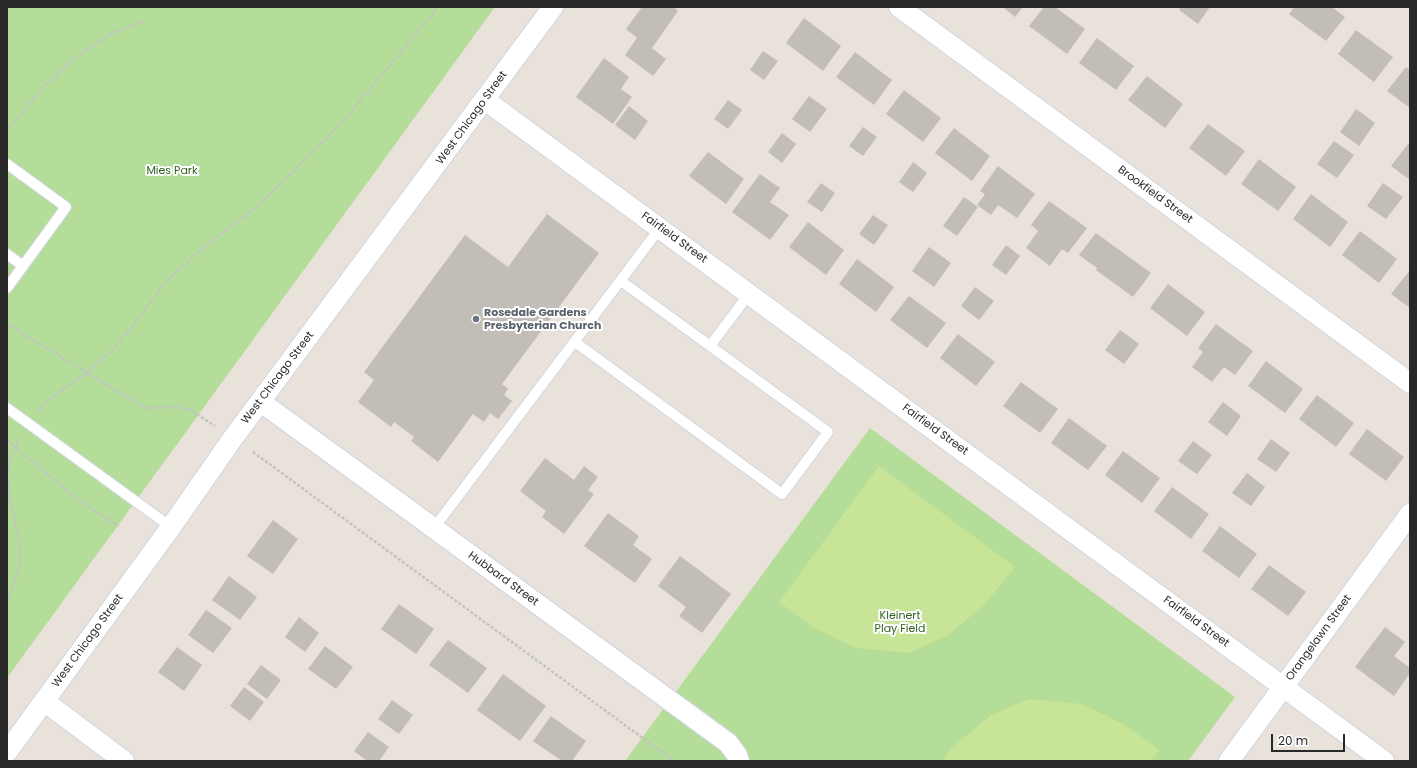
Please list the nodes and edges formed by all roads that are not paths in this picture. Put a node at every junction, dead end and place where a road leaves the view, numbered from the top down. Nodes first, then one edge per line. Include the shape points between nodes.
1 (553, 7) edge
2 (900, 7) edge
3 (485, 100) junction
4 (7, 164) edge
5 (660, 228) junction
6 (7, 254) edge
7 (23, 266) junction
8 (621, 281) junction
9 (7, 288) edge
10 (749, 294) junction
11 (575, 342) junction
12 (710, 346) junction
13 (1410, 383) edge
14 (261, 402) junction
15 (7, 408) edge
16 (1410, 514) edge
17 (171, 527) junction
18 (434, 528) junction
19 (1283, 687) junction
20 (44, 701) junction
21 (7, 752) edge
22 (124, 761) edge
23 (739, 761) edge
24 (1229, 761) edge
25 (1384, 761) edge

1 - 3 street, West Chicago Street
2 - 13 street, Brookfield Street
3 - 5 street, Fairfield Street
3 - 14 street, West Chicago Street
4 - 7 lane via 66,207
5 - 8 lane
5 - 10 street, Fairfield Street
6 - 7 lane
7 - 9 lane
8 - 11 lane
8 - 12 lane
10 - 12 lane
10 - 19 street, Fairfield Street
11 - 12 lane via 782,494 828,432
11 - 18 lane
14 - 17 street, West Chicago Street
14 - 18 street, Hubbard Street
15 - 17 lane
16 - 19 street, Orangelawn Street
17 - 20 street, West Chicago Street
18 - 23 street, Hubbard Street via 728,743
19 - 24 street, Orangelawn Street
19 - 25 street, Fairfield Street
20 - 21 street, West Chicago Street
20 - 22 street

